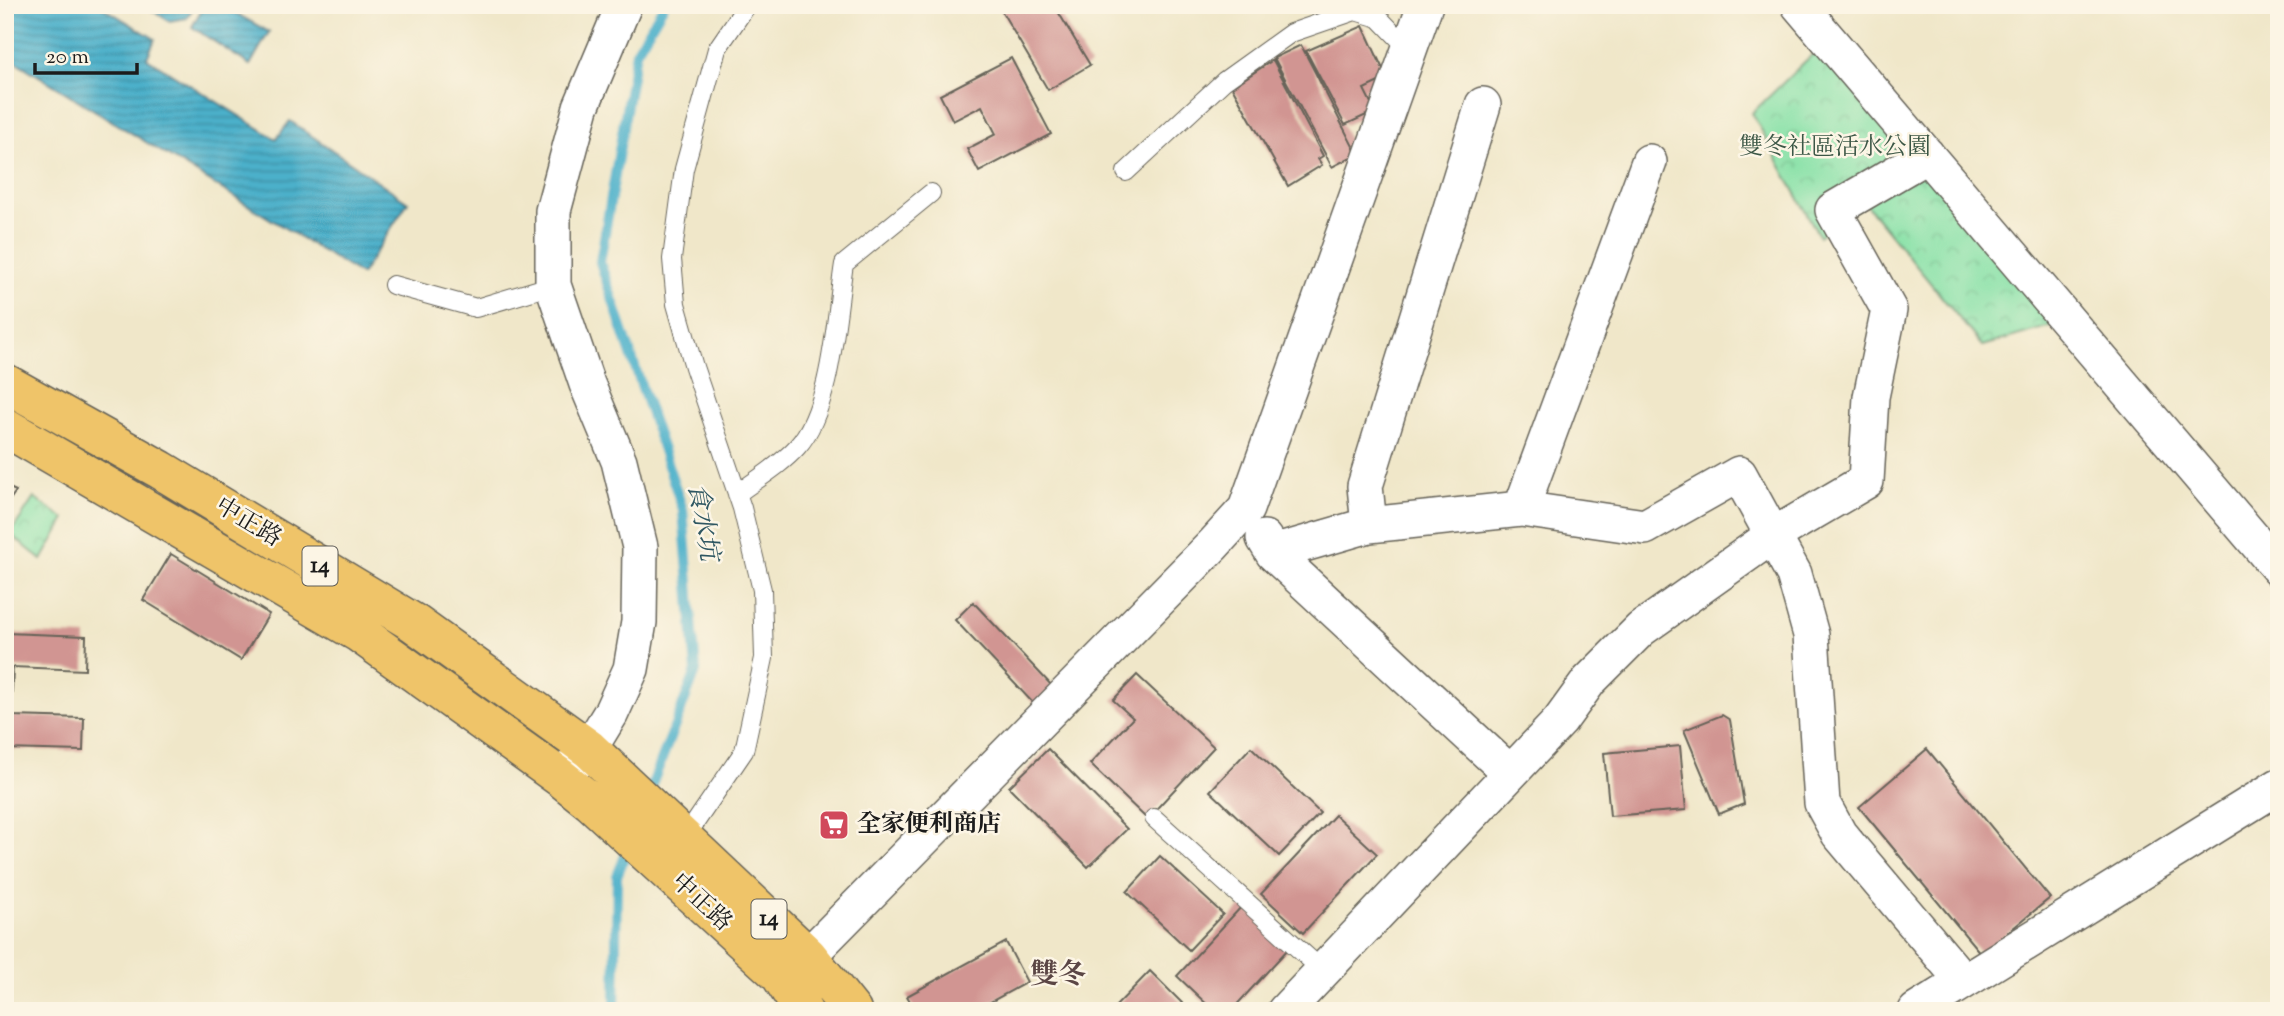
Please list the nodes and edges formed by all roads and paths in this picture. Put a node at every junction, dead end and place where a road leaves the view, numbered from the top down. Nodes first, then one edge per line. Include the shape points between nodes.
1 (624, 5) edge
2 (747, 5) edge
3 (1425, 5) edge
4 (1799, 5) edge
5 (1409, 49) junction
6 (1483, 105) dead end
7 (1927, 155) junction
8 (1649, 162) dead end
9 (1126, 172) dead end
10 (931, 193) dead end
11 (393, 285) dead end
12 (553, 285) junction
13 (5, 383) edge
14 (5, 427) edge
15 (737, 494) junction
16 (1246, 509) junction
17 (1521, 509) junction
18 (1369, 525) junction
19 (1772, 536) junction
20 (1273, 553) junction
21 (2279, 569) edge
22 (589, 749) junction
23 (1510, 774) junction
24 (561, 778) junction
25 (2279, 786) edge
26 (1154, 818) dead end
27 (672, 844) junction
28 (794, 966) junction
29 (1323, 971) junction
30 (1963, 981) junction
31 (803, 1011) edge
32 (852, 1011) edge
33 (1285, 1011) edge
34 (1916, 1011) edge

1 - 12 street via 581,107 553,211
2 - 15 lane via 713,61 684,169 671,259 676,304
3 - 5 street
4 - 7 street
5 - 9 lane via 1379,18 1355,11 1291,33 1224,81
5 - 16 street
6 - 18 street via 1365,486
7 - 19 street via 1833,210 1889,310 1871,397 1866,481
7 - 21 street
8 - 17 street
10 - 15 lane via 844,264 828,372 816,415 798,446
11 - 12 lane via 476,308
12 - 22 street via 619,461 640,547 639,622 631,669
13 - 22 main road, 中正路 / 14 via 161,470 414,623
14 - 24 main road, 中正路 / 14 via 359,633
15 - 27 lane via 762,590 764,657 744,751
16 - 20 street
16 - 28 street
17 - 18 street
17 - 19 street via 1645,527 1739,474
18 - 20 street
19 - 23 street via 1641,629
19 - 30 street via 1794,574 1811,635 1822,803 1839,834
20 - 23 street
22 - 24 street
22 - 27 main road, 中正路 / 14 via 617,775
23 - 29 street
24 - 27 main road, 中正路 / 14 via 591,802
25 - 30 street
26 - 29 lane
27 - 28 main road, 中正路 / 14
28 - 31 main road, 中正路 / 14
28 - 32 main road, 中正路 / 14
29 - 33 street
30 - 34 street

